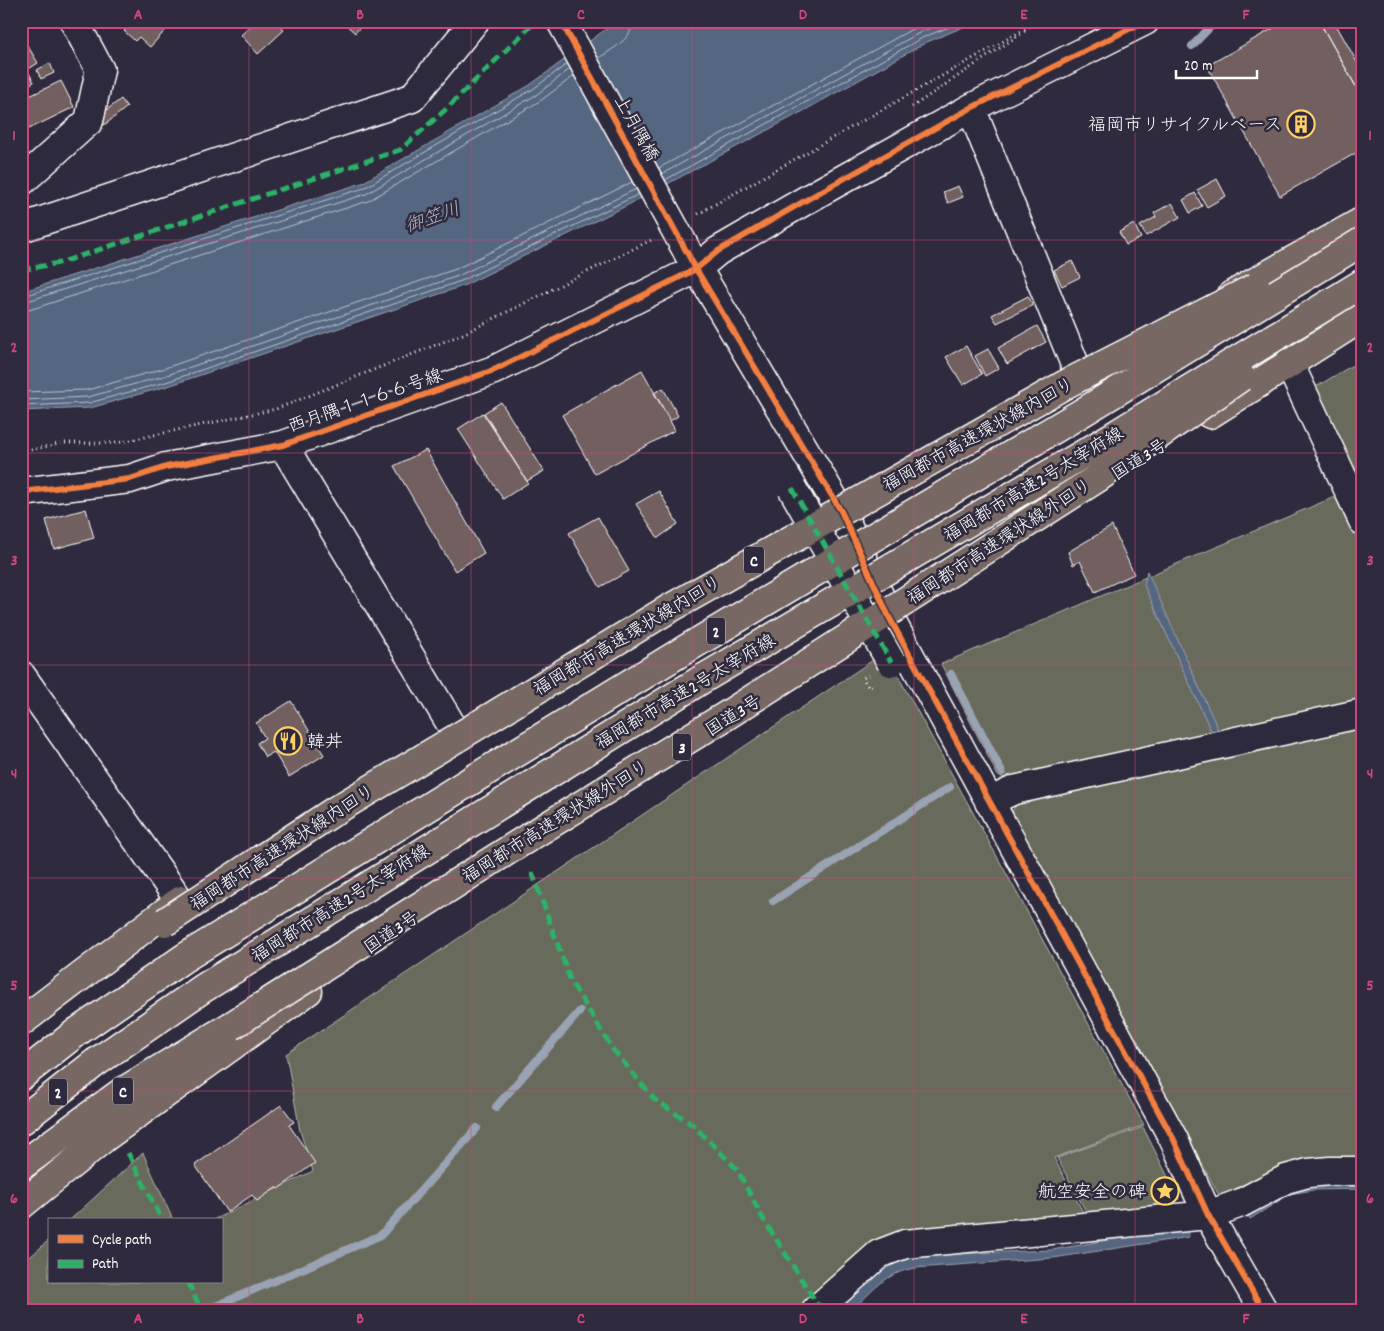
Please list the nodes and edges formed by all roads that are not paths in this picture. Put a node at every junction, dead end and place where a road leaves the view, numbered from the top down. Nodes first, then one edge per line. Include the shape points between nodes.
1 (74, 21) edge
2 (474, 21) edge
3 (561, 21) edge
4 (1145, 21) edge
5 (971, 108) junction
6 (21, 182) edge
7 (1363, 221) edge
8 (21, 228) edge
9 (1363, 232) edge
10 (1363, 241) edge
11 (691, 259) junction
12 (1363, 282) edge
13 (1363, 292) edge
14 (1363, 317) edge
15 (1289, 363) junction
16 (1080, 377) junction
17 (283, 445) junction
18 (166, 467) junction
19 (21, 478) edge
20 (792, 488) dead end
21 (21, 492) edge
22 (841, 511) junction
23 (1363, 521) edge
24 (889, 616) junction
25 (891, 662) dead end
26 (21, 675) edge
27 (1363, 713) edge
28 (455, 731) junction
29 (989, 802) junction
30 (180, 900) junction
31 (21, 1022) edge
32 (21, 1076) edge
33 (21, 1121) edge
34 (21, 1166) edge
35 (1363, 1171) edge
36 (21, 1205) edge
37 (1208, 1215) junction
38 (816, 1310) edge
39 (1263, 1310) edge

1 - 6 street via 100,70 89,121
2 - 8 street via 412,98
3 - 11 street, 上月隅橋, bridge
4 - 5 street, 西月隅１１６６号線
5 - 11 street, 西月隅１１６６号線 via 718,251
5 - 16 street
7 - 16 highway
9 - 31 highway, 福岡都市高速環状線内回り / C, bridge via 1066,384 667,610 336,810 165,922
10 - 32 highway, 福岡都市高速2号太宰府線 / 2, bridge via 686,648 184,958 77,1032
11 - 17 street, 西月隅１１６６号線 via 494,370
11 - 22 street, 上月隅橋
12 - 33 highway, 福岡都市高速2号太宰府線 / 2, bridge via 1095,447 704,678 202,989 95,1063
13 - 34 highway, 福岡都市高速環状線外回り / C, bridge via 1096,479 724,717 122,1092
14 - 15 highway, 国道3号 / 3
15 - 23 street
15 - 24 highway, 国道3号 / 3
16 - 22 highway
17 - 18 street, 西月隅１１６６号線
17 - 28 street
18 - 19 street
18 - 21 street, 西月隅１１６６号線 via 130,479
20 - 25 street, bridge
22 - 24 street, 上月隅橋
22 - 28 highway
24 - 29 street, 上月隅橋
24 - 36 highway, 国道3号 / 3 via 390,931 104,1138
26 - 30 street
27 - 29 street via 1014,790
28 - 30 highway
29 - 37 street, 上月隅橋 via 1174,1140
30 - 31 highway
35 - 37 street via 1308,1173 1286,1179 1241,1203
37 - 38 street via 905,1244 879,1254
37 - 39 street, 上月隅橋

